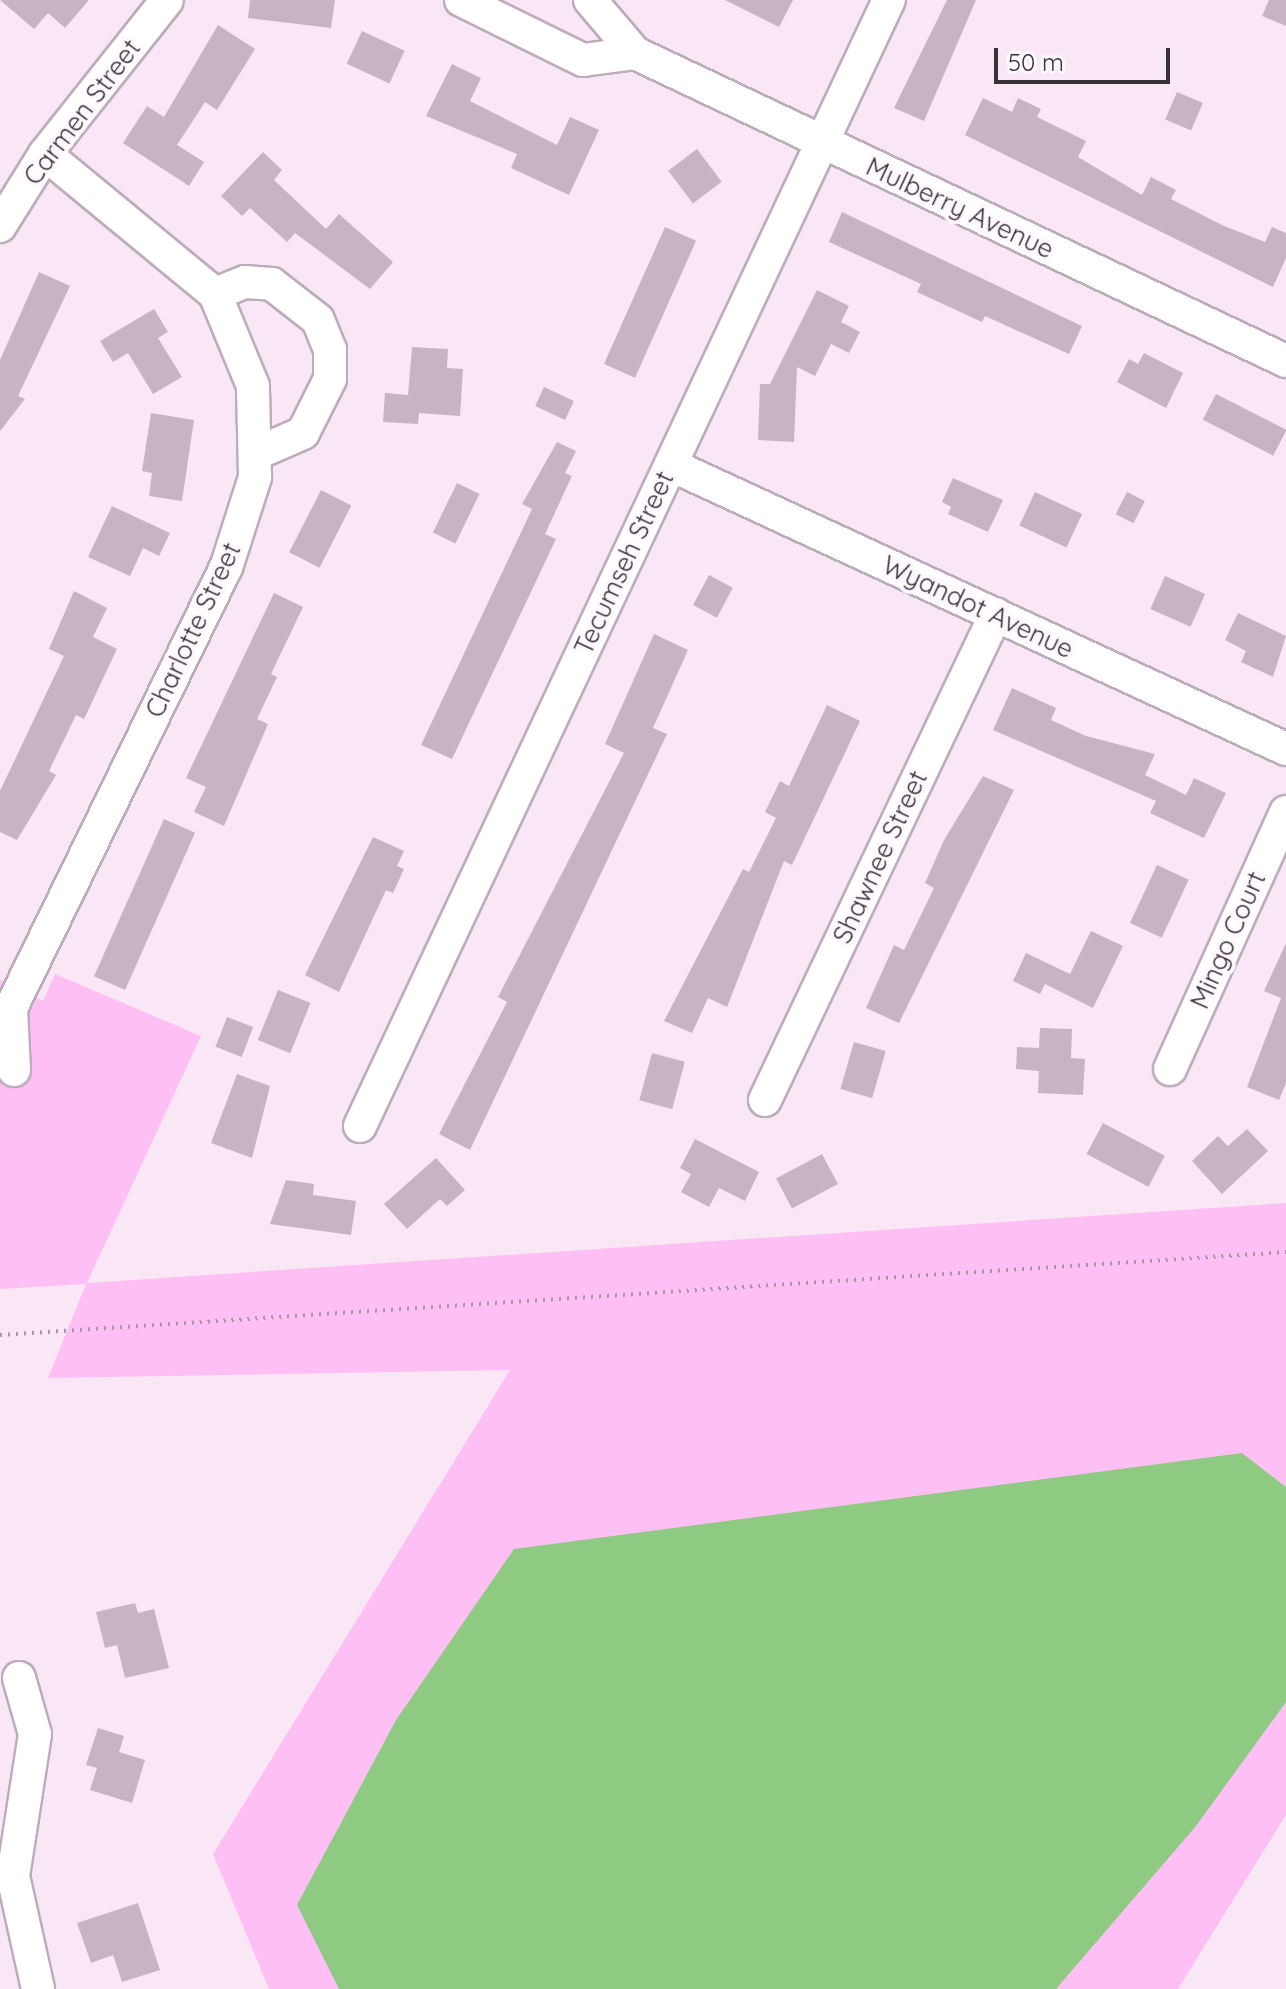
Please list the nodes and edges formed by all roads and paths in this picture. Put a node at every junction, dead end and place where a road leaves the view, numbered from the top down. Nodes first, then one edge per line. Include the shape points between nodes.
1 (167, 0) edge
2 (461, 0) edge
3 (590, 0) edge
4 (889, 0) edge
5 (635, 53) junction
6 (821, 144) junction
7 (45, 154) junction
8 (0, 226) edge
9 (215, 294) junction
10 (1286, 361) edge
11 (255, 454) junction
12 (671, 465) junction
13 (996, 614) junction
14 (1286, 749) edge
15 (1286, 812) edge
16 (1170, 1069) dead end
17 (14, 1070) dead end
18 (765, 1100) dead end
19 (360, 1126) dead end
20 (1286, 1252) edge
21 (0, 1335) edge
22 (19, 1678) dead end
23 (38, 1989) edge

1 - 7 street, Carmen Street
2 - 5 street via 583,60
3 - 5 street, Mulberry Avenue
4 - 6 street, Tecumseh Street
5 - 6 street, Mulberry Avenue
6 - 10 street, Mulberry Avenue
6 - 12 street, Tecumseh Street
7 - 8 street, Carmen Street
7 - 9 street, Charlotte Street
9 - 11 street, Charlotte Street via 253,386
9 - 11 street via 245,282 272,284 318,320 330,349 330,379 303,433
11 - 17 street, Charlotte Street via 255,477 226,568 11,1008
12 - 13 street, Wyandot Avenue
12 - 19 street, Tecumseh Street
13 - 14 street, Wyandot Avenue
13 - 18 street, Shawnee Street
15 - 16 street, Mingo Court
20 - 21 path
22 - 23 street via 35,1734 13,1876

